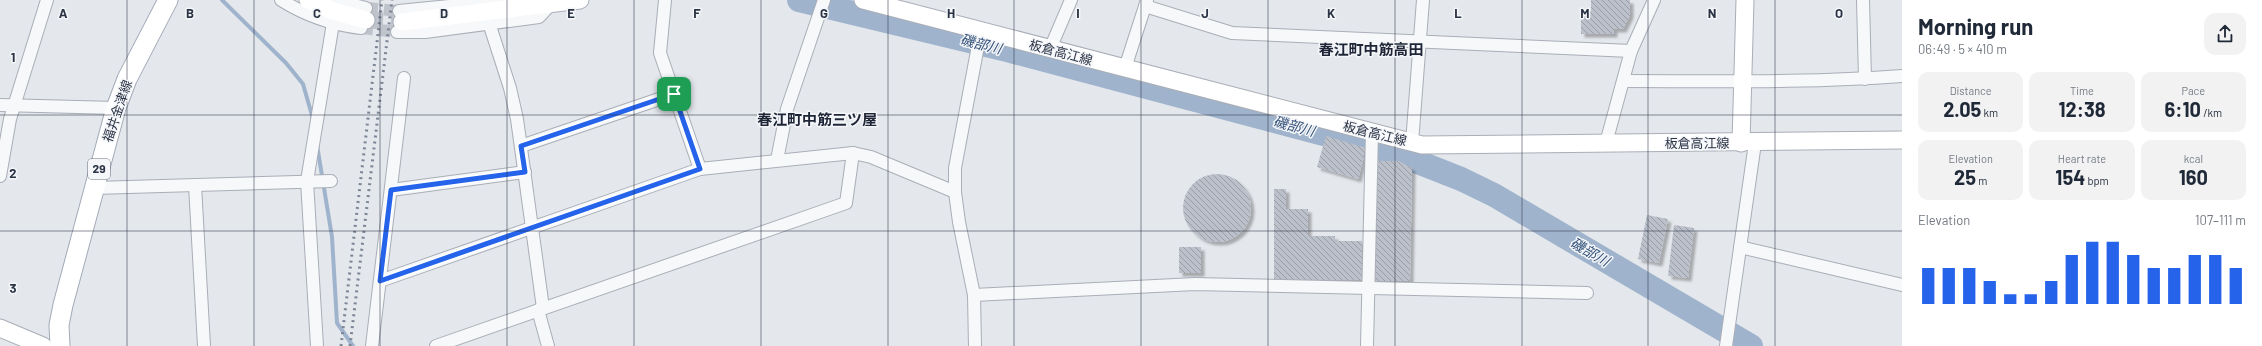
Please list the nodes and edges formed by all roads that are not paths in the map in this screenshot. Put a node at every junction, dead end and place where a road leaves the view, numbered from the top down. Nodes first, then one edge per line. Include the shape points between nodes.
1 (47, 0) edge
2 (168, 0) edge
3 (281, 0) edge
4 (308, 0) edge
5 (333, 0) edge
6 (509, 0) edge
7 (580, 0) edge
8 (665, 0) edge
9 (824, 0) edge
10 (1071, 0) edge
11 (1423, 0) edge
12 (1654, 0) edge
13 (1745, 0) edge
14 (1863, 0) edge
15 (868, 1) edge
16 (550, 2) edge
17 (460, 3) edge
18 (1146, 3) edge
19 (364, 19) junction
20 (399, 22) junction
21 (333, 23) junction
22 (489, 23) junction
23 (981, 30) junction
24 (1421, 41) junction
25 (1050, 49) junction
26 (1632, 51) junction
27 (1125, 68) junction
28 (1902, 76) edge
29 (404, 78) dead end
30 (1865, 79) junction
31 (1624, 81) junction
32 (1743, 81) junction
33 (674, 94) junction
34 (0, 105) edge
35 (14, 106) junction
36 (116, 108) junction
37 (1372, 132) junction
38 (1902, 140) edge
39 (1412, 143) junction
40 (1606, 143) junction
41 (1748, 143) junction
42 (521, 146) junction
43 (853, 153) junction
44 (777, 160) junction
45 (700, 169) junction
46 (525, 172) junction
47 (0, 176) edge
48 (307, 181) junction
49 (331, 181) dead end
50 (195, 185) junction
51 (94, 188) junction
52 (391, 190) junction
53 (955, 192) junction
54 (533, 227) junction
55 (1740, 248) junction
56 (380, 281) junction
57 (1902, 285) edge
58 (1367, 289) junction
59 (1587, 293) dead end
60 (974, 295) junction
61 (541, 309) junction
62 (0, 328) edge
63 (43, 346) edge
64 (60, 346) edge
65 (204, 346) edge
66 (318, 346) edge
67 (372, 346) edge
68 (436, 346) edge
69 (548, 346) edge
70 (975, 346) edge
71 (1366, 346) edge
72 (1726, 346) edge

1 - 35 street
2 - 36 main road, 福井金津線 / 29 via 130,74
3 - 21 street via 303,12
4 - 19 main road via 333,11
5 - 19 street
6 - 17 street
7 - 16 main road
8 - 33 street via 660,53
9 - 44 street via 787,109
10 - 25 street
11 - 24 street
12 - 26 street
13 - 32 main road
14 - 30 street
15 - 23 main road, 板倉高江線
16 - 20 main road
16 - 22 street via 539,17
17 - 20 street
18 - 24 street via 1232,33
18 - 27 street
19 - 21 street
20 - 22 street via 425,32
21 - 48 street
22 - 42 street via 510,88
23 - 25 main road, 板倉高江線
23 - 53 street via 955,168
24 - 26 street
24 - 39 street
25 - 27 main road, 板倉高江線
26 - 31 street
27 - 37 main road, 板倉高江線
28 - 30 street
29 - 52 street
30 - 32 street
31 - 32 street
31 - 40 street
32 - 41 main road
33 - 42 street
33 - 45 street
34 - 35 street
35 - 36 street
35 - 47 street
36 - 51 main road, 福井金津線 / 29
37 - 39 main road, 板倉高江線
37 - 58 street
38 - 41 main road, 板倉高江線
39 - 40 main road, 板倉高江線
40 - 41 main road, 板倉高江線
41 - 55 street
42 - 46 street
43 - 44 street
43 - 53 street via 871,157
43 - 61 street via 846,203
44 - 45 street
45 - 54 street
46 - 52 street
46 - 54 street
48 - 49 street
48 - 50 street
48 - 66 street
50 - 51 street
50 - 65 street
51 - 64 main road, 福井金津線 / 29 via 60,319
52 - 56 street
53 - 60 street
54 - 56 street
54 - 61 street
55 - 57 street
55 - 72 street
56 - 67 street
58 - 59 street
58 - 60 street via 1195,284
58 - 71 street
60 - 70 street
61 - 68 street
61 - 69 street
62 - 63 main road

